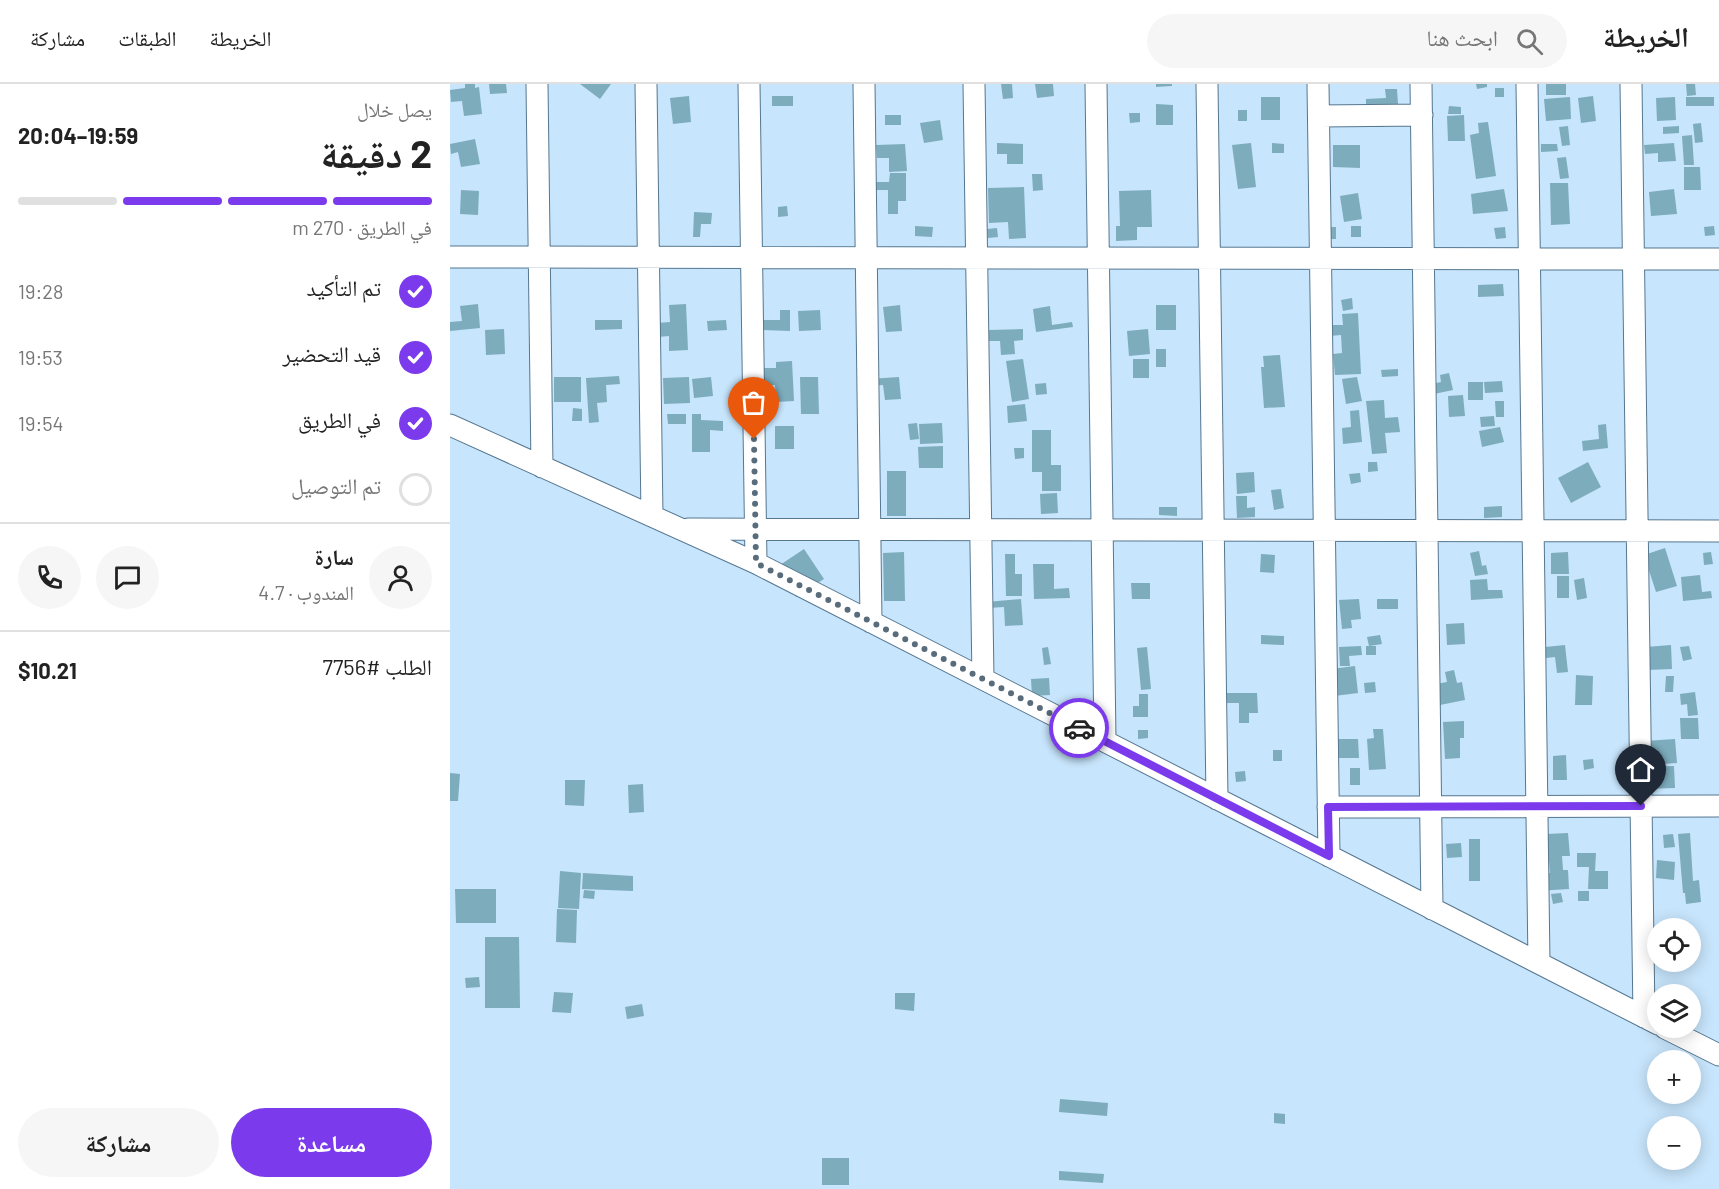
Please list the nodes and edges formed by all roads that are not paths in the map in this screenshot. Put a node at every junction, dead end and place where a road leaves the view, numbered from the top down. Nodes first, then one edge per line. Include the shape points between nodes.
1 (537, 84) edge
2 (646, 84) edge
3 (749, 84) edge
4 (864, 84) edge
5 (974, 84) edge
6 (1096, 84) edge
7 (1208, 84) edge
8 (1318, 84) edge
9 (1421, 84) edge
10 (1527, 84) edge
11 (1631, 84) edge
12 (1422, 115) junction
13 (1319, 116) junction
14 (450, 257) edge
15 (540, 257) junction
16 (648, 257) junction
17 (751, 257) junction
18 (866, 258) junction
19 (977, 258) junction
20 (1098, 258) junction
21 (1210, 258) junction
22 (1321, 258) junction
23 (1424, 258) junction
24 (1529, 258) junction
25 (1634, 259) junction
26 (1719, 259) edge
27 (450, 425) edge
28 (542, 467) junction
29 (652, 516) junction
30 (680, 529) junction
31 (755, 529) junction
32 (870, 530) junction
33 (981, 530) junction
34 (1102, 530) junction
35 (1214, 530) junction
36 (1324, 530) junction
37 (1427, 530) junction
38 (1533, 531) junction
39 (1637, 531) junction
40 (1719, 531) edge
41 (756, 563) junction
42 (871, 622) junction
43 (983, 679) junction
44 (1105, 741) junction
45 (1217, 799) junction
46 (1641, 806) junction
47 (1719, 806) edge
48 (1328, 807) junction
49 (1431, 807) junction
50 (1537, 807) junction
51 (1329, 856) junction
52 (1432, 909) junction
53 (1539, 963) junction
54 (1649, 984) edge
55 (1647, 1018) edge
56 (1685, 1038) edge
57 (1719, 1055) edge

1 - 15 street
2 - 16 street
3 - 17 street
4 - 18 street
5 - 19 street
6 - 20 street
7 - 21 street
8 - 13 street
9 - 12 street
10 - 24 street
11 - 25 street
12 - 13 street
12 - 23 street
13 - 22 street
14 - 15 street
15 - 16 street
15 - 28 street
16 - 17 street
16 - 29 street
17 - 18 street
17 - 31 street
18 - 19 street
18 - 32 street
19 - 20 street
19 - 33 street
20 - 21 street
20 - 34 street
21 - 22 street
21 - 35 street
22 - 23 street
22 - 36 street
23 - 24 street
23 - 37 street
24 - 25 street
24 - 38 street
25 - 26 street
25 - 39 street
27 - 28 street
28 - 29 street
29 - 30 street
30 - 31 street
30 - 41 street
31 - 32 street
31 - 41 street
32 - 33 street
32 - 42 street
33 - 34 street
33 - 43 street
34 - 35 street
34 - 44 street
35 - 36 street
35 - 45 street
36 - 37 street
36 - 48 street
37 - 38 street
37 - 49 street
38 - 39 street
38 - 50 street
39 - 40 street
39 - 46 street
41 - 42 street
42 - 43 street
43 - 44 street
44 - 45 street
45 - 51 street
46 - 47 street
46 - 50 street
46 - 54 street
48 - 49 street
48 - 51 street
49 - 50 street
49 - 52 street
50 - 53 street
51 - 52 street
52 - 53 street
53 - 55 street
56 - 57 street

